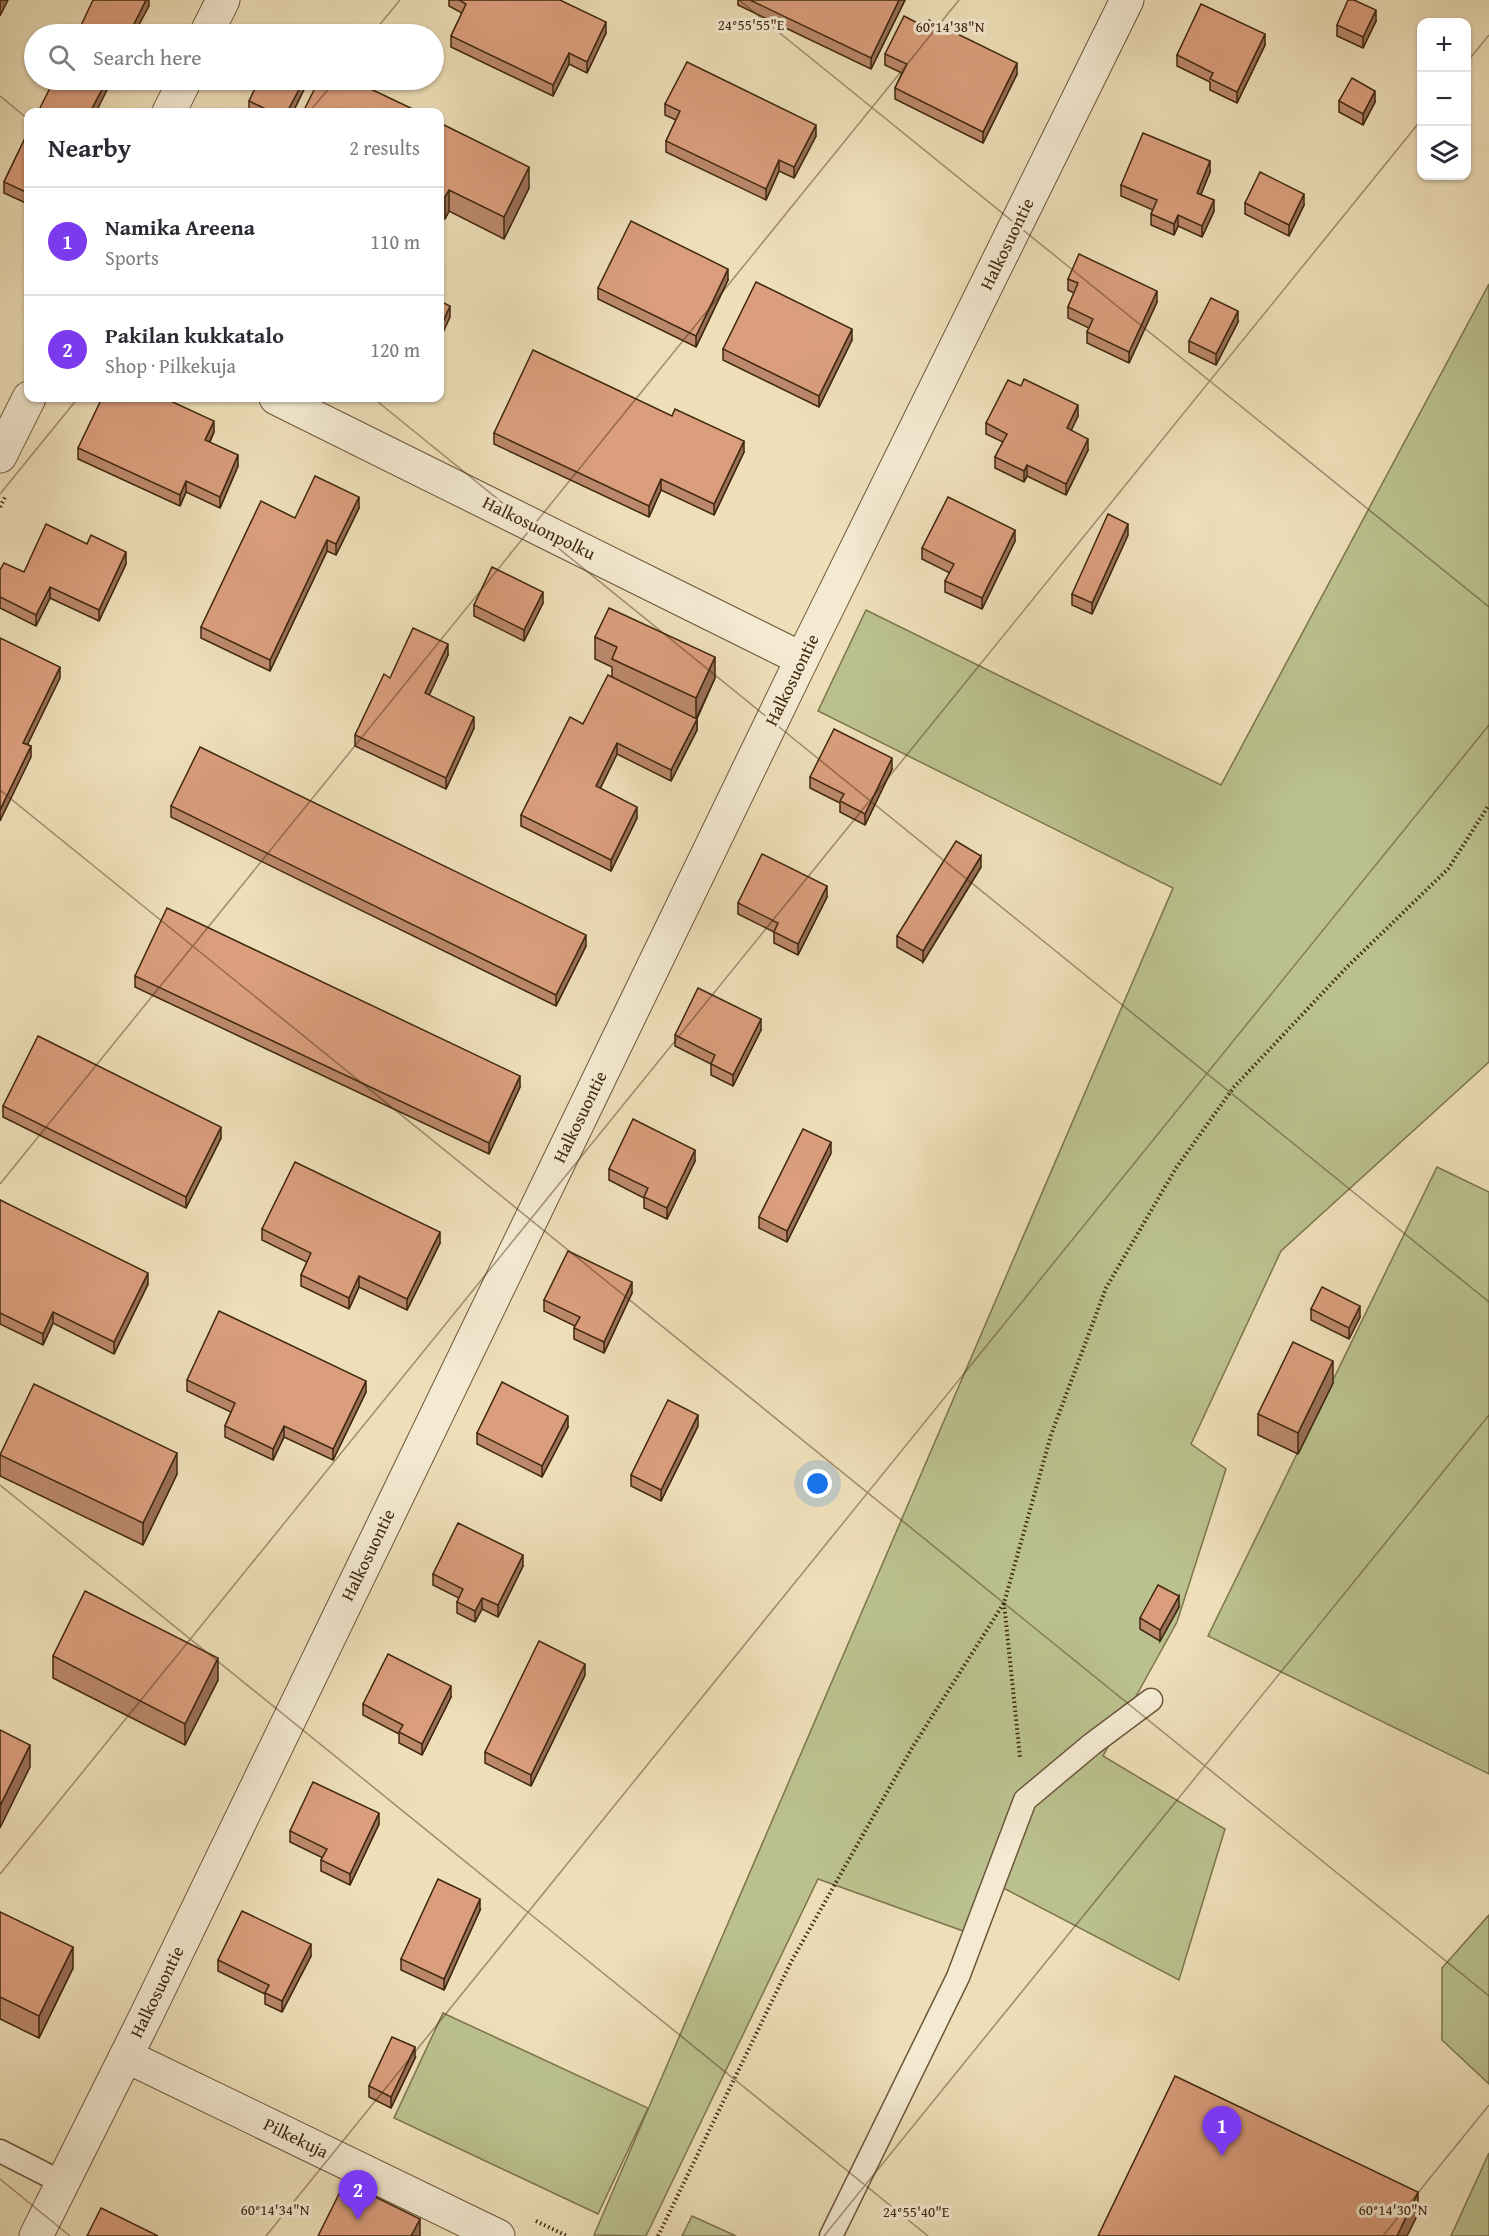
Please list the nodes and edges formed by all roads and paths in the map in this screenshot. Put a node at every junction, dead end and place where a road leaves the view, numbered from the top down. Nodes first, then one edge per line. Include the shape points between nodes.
1 (223, 0) edge
2 (1127, 0) edge
3 (211, 24) edge
4 (180, 90) edge
5 (171, 108) edge
6 (27, 402) edge
7 (284, 402) edge
8 (0, 456) edge
9 (802, 659) junction
10 (1489, 806) edge
11 (1004, 1603) junction
12 (1151, 1700) dead end
13 (1025, 1800) junction
14 (126, 2055) junction
15 (0, 2151) edge
16 (63, 2183) junction
17 (36, 2236) edge
18 (498, 2236) edge
19 (658, 2236) edge
20 (831, 2236) edge

1 - 3 street
2 - 9 street, Halkosuontie
4 - 5 street
6 - 8 street
7 - 9 street, Halkosuonpolku
9 - 14 street, Halkosuontie
10 - 11 path via 1448,869 1234,1087 1176,1168 1106,1288 1051,1435
11 - 13 path
11 - 19 path via 912,1748 791,1962
12 - 13 lane
13 - 20 lane via 958,1977
14 - 16 street, Halkosuontie
14 - 18 street, Pilkekuja
15 - 16 lane
16 - 17 street, Halkosuontie

